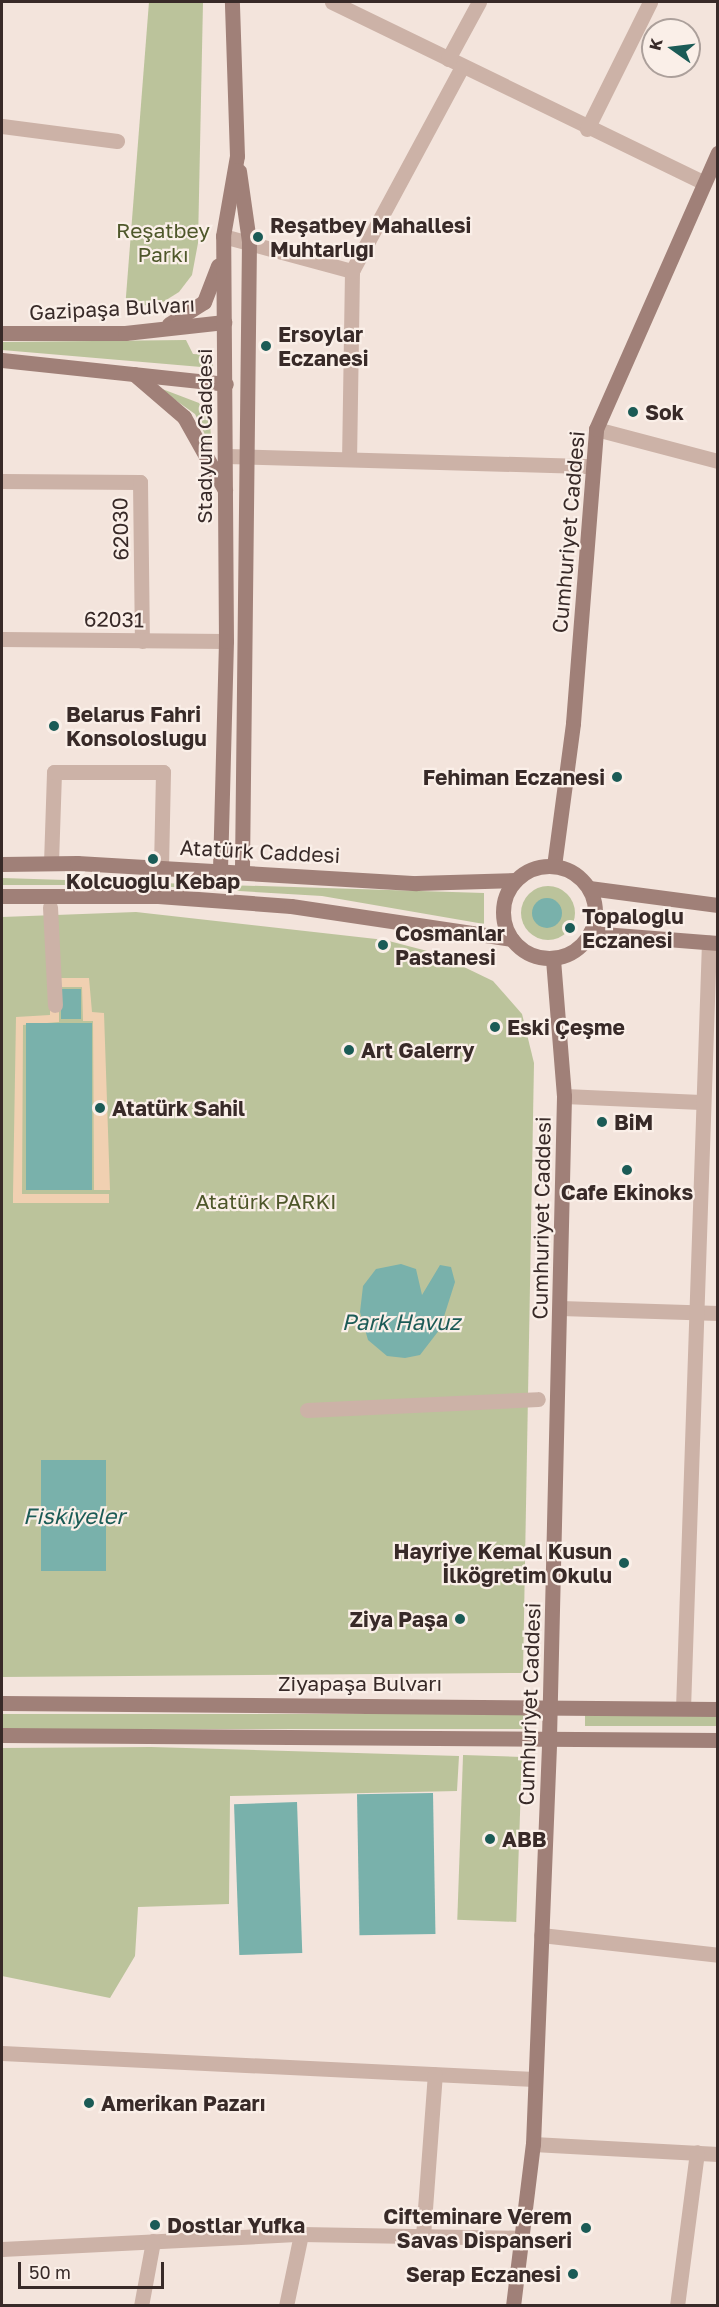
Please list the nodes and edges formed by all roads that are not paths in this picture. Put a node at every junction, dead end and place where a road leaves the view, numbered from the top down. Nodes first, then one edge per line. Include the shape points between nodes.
1 (232, 2) edge
2 (332, 2) edge
3 (479, 2) edge
4 (650, 2) edge
5 (448, 59) junction
6 (462, 67) junction
7 (2, 126) edge
8 (587, 129) junction
9 (117, 141) dead end
10 (717, 153) edge
11 (237, 156) junction
12 (703, 183) junction
13 (223, 236) junction
14 (249, 241) junction
15 (352, 272) junction
16 (224, 322) junction
17 (160, 329) junction
18 (2, 333) edge
19 (2, 360) edge
20 (134, 374) junction
21 (226, 384) junction
22 (596, 429) junction
23 (226, 456) junction
24 (248, 458) junction
25 (349, 459) junction
26 (717, 461) edge
27 (593, 466) junction
28 (2, 481) edge
29 (226, 492) junction
30 (2, 639) edge
31 (142, 641) junction
32 (226, 641) junction
33 (51, 863) junction
34 (2, 864) edge
35 (554, 866) junction
36 (161, 867) junction
37 (220, 870) junction
38 (242, 872) junction
39 (516, 880) junction
40 (589, 888) junction
41 (2, 896) edge
42 (717, 905) edge
43 (50, 907) dead end
44 (590, 933) junction
45 (512, 939) junction
46 (713, 943) edge
47 (553, 958) junction
48 (55, 1005) dead end
49 (564, 1096) junction
50 (701, 1102) junction
51 (560, 1308) junction
52 (696, 1312) junction
53 (717, 1312) edge
54 (538, 1399) dead end
55 (307, 1410) dead end
56 (2, 1703) edge
57 (550, 1705) junction
58 (683, 1709) junction
59 (717, 1709) edge
60 (2, 1736) edge
61 (549, 1738) junction
62 (717, 1740) edge
63 (541, 1935) junction
64 (717, 1955) edge
65 (2, 2053) edge
66 (435, 2074) junction
67 (534, 2079) junction
68 (533, 2144) junction
69 (697, 2152) junction
70 (717, 2154) edge
71 (301, 2234) junction
72 (423, 2236) junction
73 (524, 2238) junction
74 (153, 2241) junction
75 (2, 2248) edge
76 (141, 2306) edge
77 (286, 2306) edge
78 (513, 2306) edge
79 (677, 2306) edge

1 - 11 main road, Stadyum Caddesi
2 - 5 street
3 - 5 street
4 - 8 street
5 - 6 street
6 - 8 street
6 - 15 street
7 - 9 street
8 - 12 street
10 - 12 main road, Cumhuriyet Caddesi
11 - 13 main road, Stadyum Caddesi
11 - 14 main road
12 - 22 main road, Cumhuriyet Caddesi
13 - 14 street
13 - 16 main road, Stadyum Caddesi
13 - 17 main road via 216,282 204,302
14 - 15 street
14 - 24 main road
15 - 25 street
16 - 17 main road, Gazipaşa Bulvarı
16 - 21 main road, Stadyum Caddesi
17 - 18 main road, Gazipaşa Bulvarı
19 - 20 main road
20 - 21 main road
20 - 29 main road via 184,417
21 - 23 main road, Stadyum Caddesi
22 - 26 street
22 - 27 main road, Cumhuriyet Caddesi
23 - 24 street
23 - 29 main road, Stadyum Caddesi
24 - 25 street
24 - 38 main road
25 - 27 street
27 - 35 main road, Cumhuriyet Caddesi via 573,723
28 - 31 street, 62030 via 140,482
29 - 32 main road, Stadyum Caddesi
30 - 31 street, 62031
31 - 32 street, 62031
32 - 37 main road, Stadyum Caddesi
33 - 34 main road, Atatürk Caddesi
33 - 36 main road, Atatürk Caddesi
33 - 36 street via 54,772 163,772
35 - 39 main road
35 - 40 main road via 580,877
36 - 37 main road, Atatürk Caddesi
37 - 38 main road, Atatürk Caddesi
38 - 39 main road, Atatürk Caddesi via 416,883
39 - 45 main road via 503,909
40 - 42 main road
40 - 44 main road via 595,910
41 - 45 main road via 158,896 291,906
43 - 48 street
44 - 46 main road
44 - 47 main road via 581,945
45 - 47 main road via 537,957
46 - 50 street
47 - 49 main road, Cumhuriyet Caddesi
49 - 50 street
49 - 51 main road, Cumhuriyet Caddesi
50 - 52 street
51 - 52 street
51 - 57 main road, Cumhuriyet Caddesi
52 - 53 street
52 - 58 street
54 - 55 street
56 - 57 main road, Ziyapaşa Bulvarı
57 - 58 main road, Ziyapaşa Bulvarı
57 - 61 main road, Cumhuriyet Caddesi
58 - 59 main road, Ziyapaşa Bulvarı
60 - 61 main road
61 - 62 main road
61 - 63 main road, Cumhuriyet Caddesi
63 - 64 street
63 - 67 main road, Cumhuriyet Caddesi
65 - 66 street
66 - 67 street
66 - 72 street
67 - 68 main road, Cumhuriyet Caddesi
68 - 69 street
68 - 73 main road, Cumhuriyet Caddesi
69 - 70 street
69 - 79 street
71 - 72 street
71 - 74 street
71 - 77 street
72 - 73 street
73 - 78 main road, Cumhuriyet Caddesi
74 - 75 street
74 - 76 street

